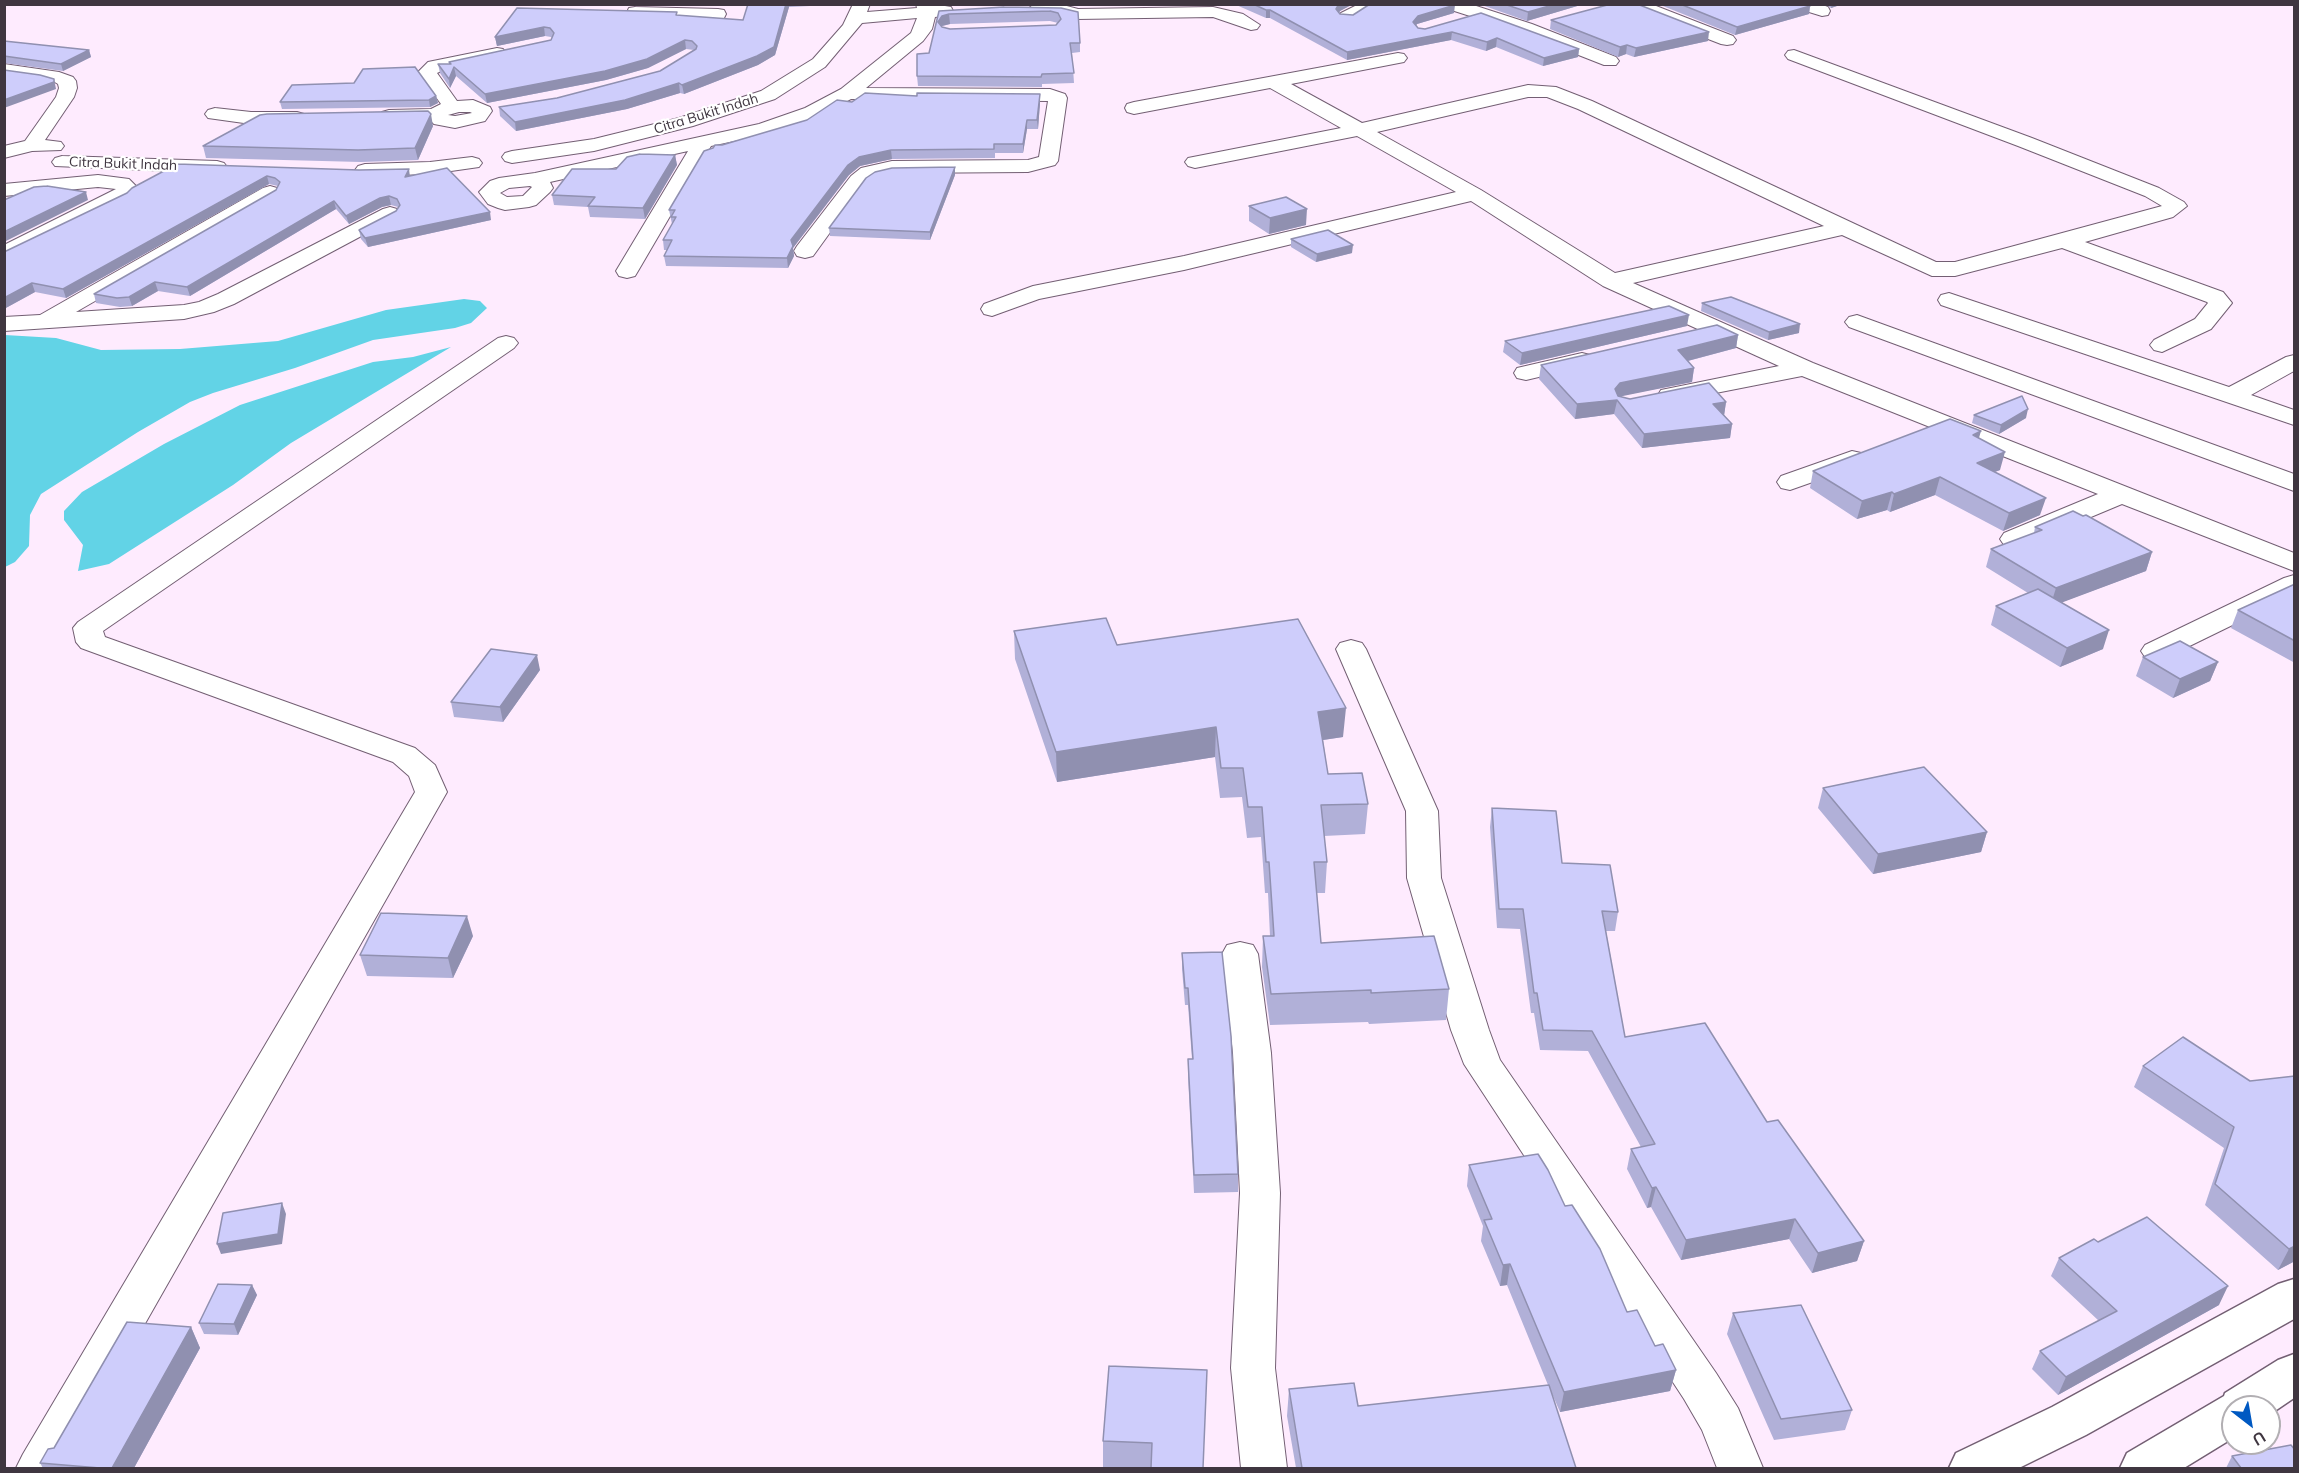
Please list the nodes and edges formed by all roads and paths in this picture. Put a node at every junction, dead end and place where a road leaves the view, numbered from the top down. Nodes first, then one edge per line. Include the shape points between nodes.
1 (1373, 4) edge
2 (1451, 4) edge
3 (1634, 4) edge
4 (1803, 4) edge
5 (720, 9) edge
6 (964, 9) edge
7 (1014, 9) edge
8 (1100, 9) edge
9 (1822, 11) dead end
10 (622, 12) edge
11 (1077, 14) junction
12 (1481, 14) junction
13 (857, 16) edge
14 (1347, 17) edge
15 (927, 19) edge
16 (1548, 22) dead end
17 (1447, 23) edge
18 (1251, 25) dead end
19 (1051, 28) edge
20 (1526, 28) junction
21 (711, 32) edge
22 (1727, 40) dead end
23 (516, 49) edge
24 (1794, 56) dead end
25 (1398, 58) dead end
26 (1610, 61) dead end
27 (4, 69) edge
28 (41, 73) junction
29 (1272, 81) junction
30 (4, 85) edge
31 (848, 93) junction
32 (505, 108) edge
33 (1134, 108) dead end
34 (215, 114) dead end
35 (367, 117) edge
36 (310, 118) edge
37 (1359, 130) junction
38 (466, 134) junction
39 (703, 143) junction
40 (32, 146) junction
41 (4, 152) edge
42 (62, 162) junction
43 (1195, 162) dead end
44 (236, 168) edge
45 (349, 170) edge
46 (4, 174) edge
47 (535, 179) dead end
48 (4, 189) edge
49 (270, 192) edge
50 (1474, 194) junction
51 (390, 213) edge
52 (1844, 228) junction
53 (2063, 241) junction
54 (805, 251) dead end
55 (4, 255) edge
56 (627, 271) dead end
57 (1611, 281) junction
58 (1949, 300) dead end
59 (992, 309) dead end
60 (43, 322) junction
61 (1857, 322) dead end
62 (4, 324) edge
63 (1717, 329) junction
64 (1684, 337) edge
65 (506, 343) dead end
66 (2162, 345) dead end
67 (1605, 355) edge
68 (2295, 362) edge
69 (1804, 368) junction
70 (1526, 373) dead end
71 (2231, 396) junction
72 (1649, 399) edge
73 (2295, 418) edge
74 (1946, 424) junction
75 (1913, 437) edge
76 (1879, 449) edge
77 (1790, 482) dead end
78 (2295, 483) edge
79 (2122, 494) junction
80 (2014, 540) edge
81 (2295, 563) edge
82 (2295, 584) edge
83 (1351, 649) dead end
84 (2156, 651) edge
85 (1240, 954) dead end
86 (2295, 1297) edge
87 (2295, 1374) edge
88 (2261, 1395) edge
89 (2221, 1420) edge
90 (39, 1468) edge
91 (1264, 1468) edge
92 (1740, 1468) edge
93 (1973, 1468) edge
94 (2144, 1468) edge

1 - 14 street
2 - 12 street
3 - 22 street
4 - 9 street
5 - 10 street
5 - 21 street
6 - 15 street
7 - 11 street
8 - 11 street
8 - 18 street via 1213,12
11 - 19 street
12 - 17 street
12 - 20 street
13 - 15 street
13 - 38 street, Citra Bukit Indah via 819,63 768,95 686,122 594,145 512,157
15 - 31 street via 917,37
16 - 20 street
20 - 26 street
23 - 38 street via 434,66 427,72
24 - 53 street via 2025,142 2152,192 2177,206 2166,213
25 - 29 street
27 - 28 street
28 - 30 street
28 - 40 street via 59,76 67,81 68,88
29 - 33 street
29 - 37 street
31 - 39 street via 812,112 764,129
31 - 54 street via 1050,95 1058,98 1048,161 1028,166 892,167 868,172
32 - 38 street via 483,111 473,106
34 - 36 street
35 - 38 street
37 - 43 street
37 - 50 street
37 - 52 street via 1528,91 1549,91
38 - 45 street, Citra Bukit Indah via 430,168
39 - 47 street
39 - 56 street
40 - 41 street
40 - 42 street via 57,146 69,153
42 - 44 street, Citra Bukit Indah
42 - 46 street, Citra Bukit Indah via 45,169
48 - 55 street via 98,181 122,183 128,188 122,195
49 - 60 street
50 - 57 street
50 - 59 street via 1185,263 1033,294
51 - 60 street via 206,307
52 - 53 street via 1923,267 1945,271
52 - 57 street
53 - 66 street via 2215,297 2221,303 2203,324
57 - 63 street
58 - 71 street
60 - 62 street
61 - 78 street
63 - 64 street
63 - 69 street
65 - 90 street via 88,628 91,642 404,755 424,772 431,792
67 - 70 street
68 - 71 street
69 - 72 street
69 - 74 street
71 - 73 street
74 - 75 street
74 - 79 street
76 - 77 street
79 - 80 street
79 - 81 street
82 - 84 street
83 - 92 street via 1422,811 1424,878 1483,1064 1700,1386 1722,1422
85 - 91 street via 1252,1053 1260,1192 1253,1368
86 - 93 street via 2069,1421
87 - 88 street
89 - 94 street

